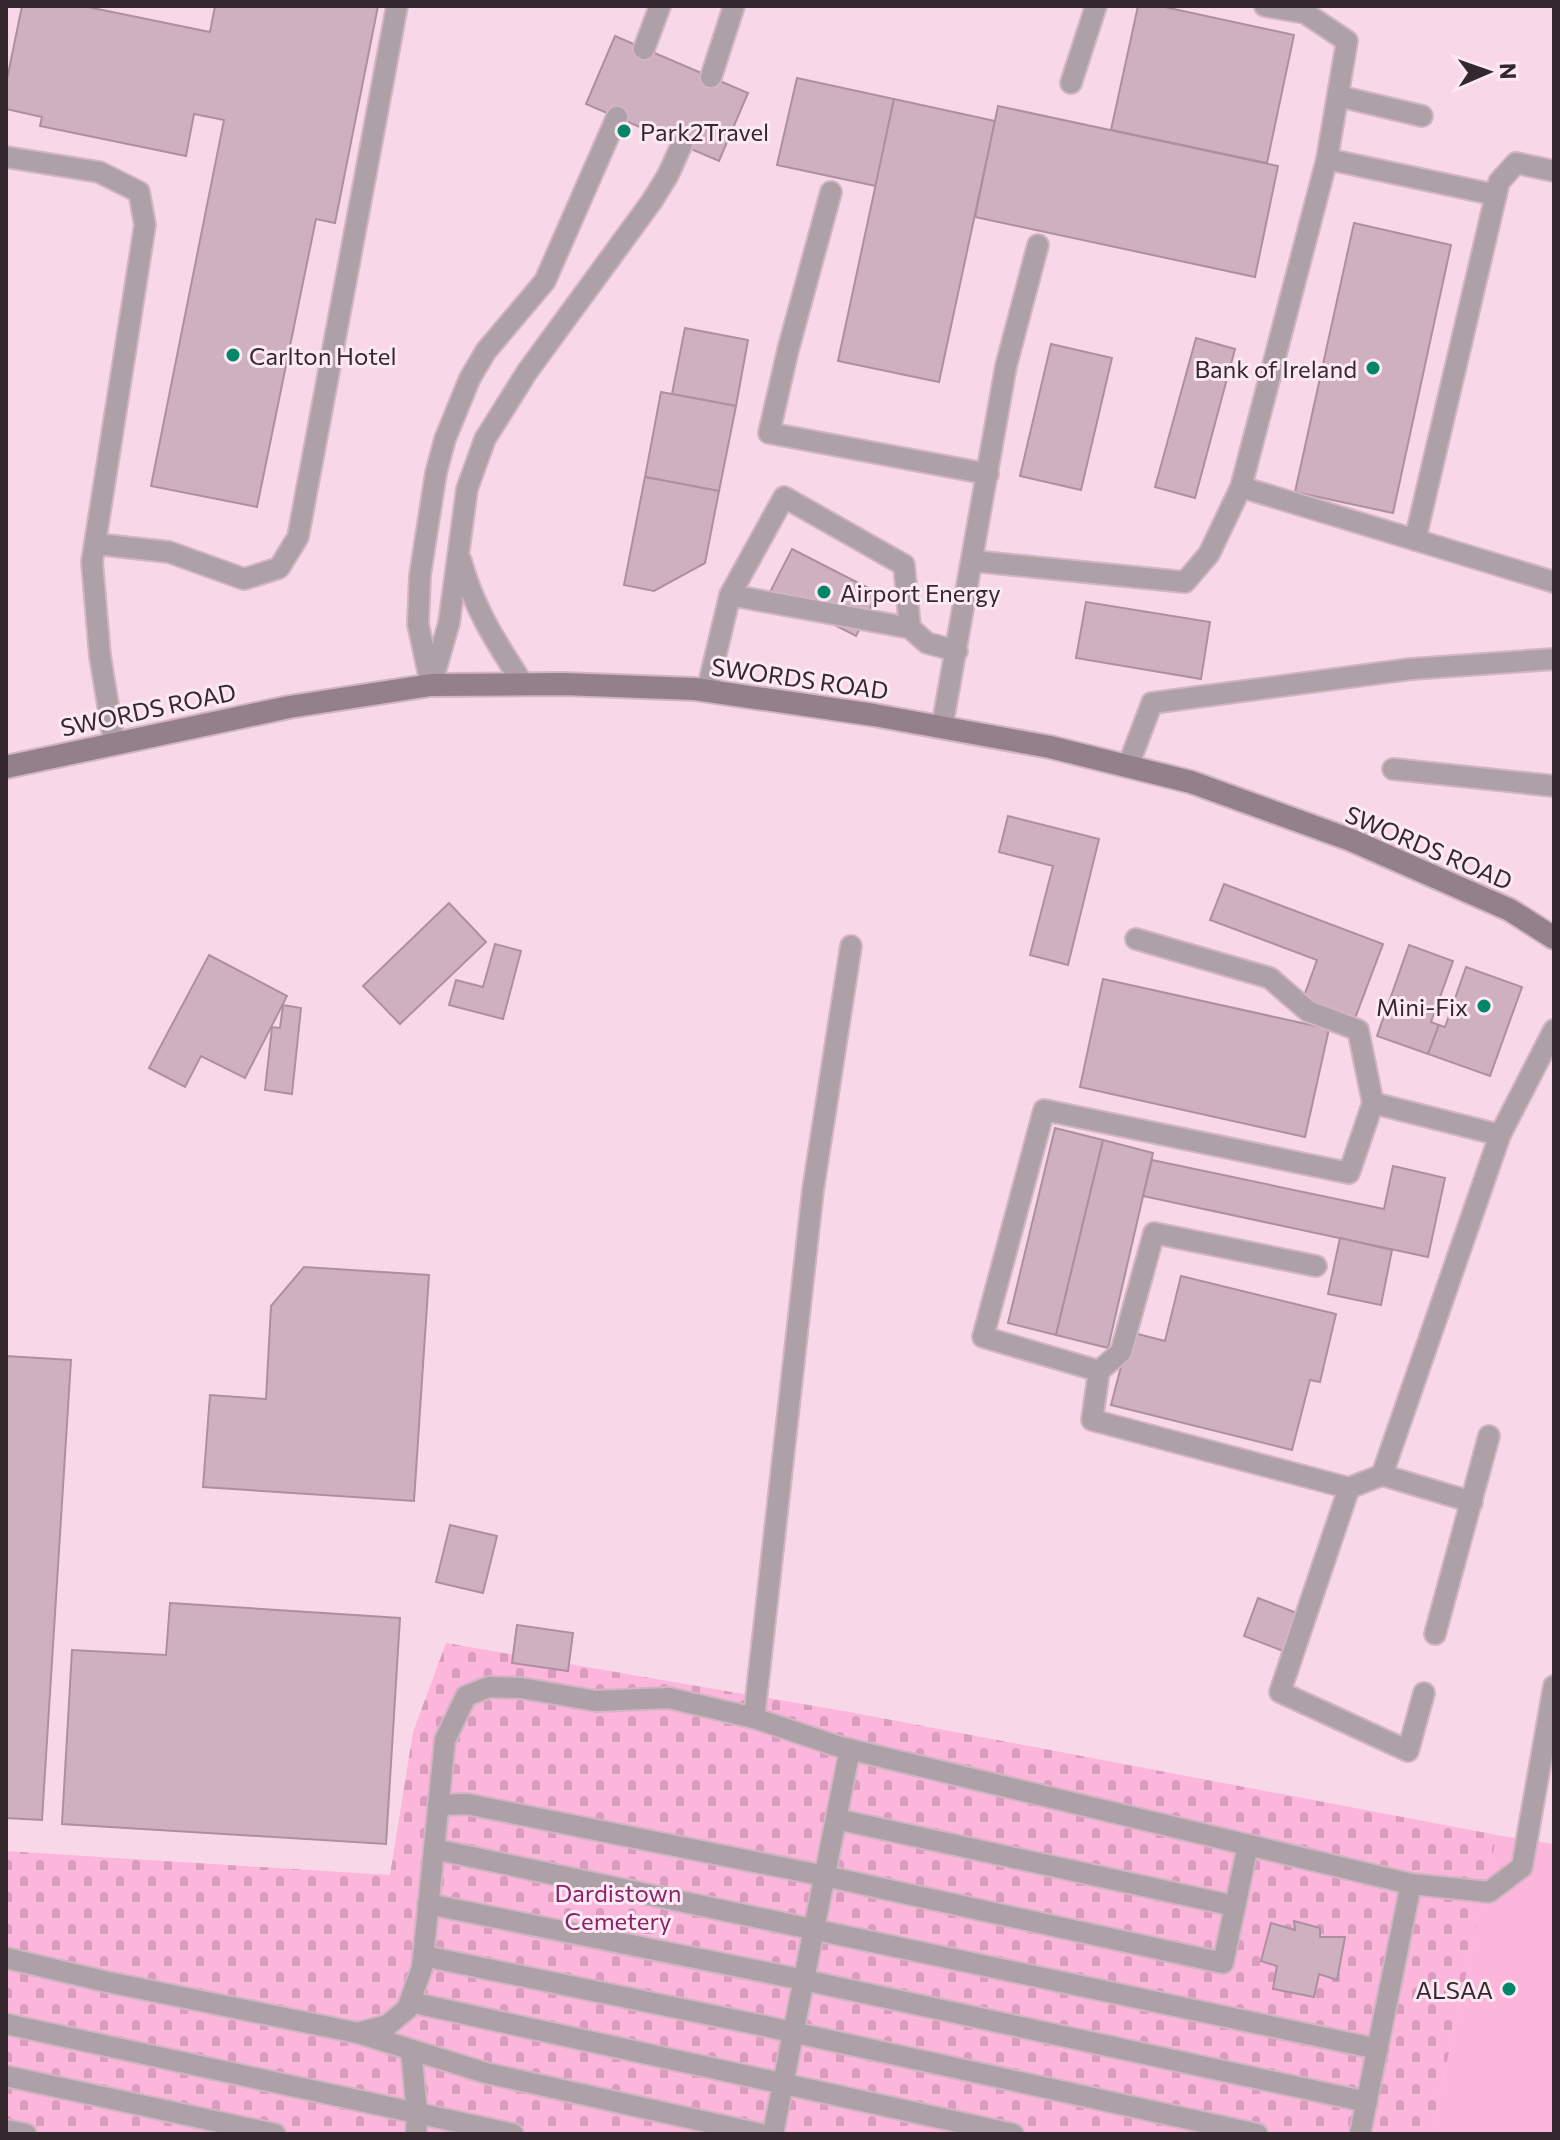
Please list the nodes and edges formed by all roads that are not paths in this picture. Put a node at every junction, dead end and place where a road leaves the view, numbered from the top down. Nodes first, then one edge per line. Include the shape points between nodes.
1 (397, 6) edge
2 (660, 6) edge
3 (734, 6) edge
4 (1096, 6) edge
5 (1265, 6) edge
6 (644, 49) dead end
7 (711, 77) dead end
8 (1071, 83) dead end
9 (1338, 96) junction
10 (1422, 116) dead end
11 (617, 117) dead end
12 (682, 144) dead end
13 (6, 157) edge
14 (1327, 159) junction
15 (1554, 171) edge
16 (831, 192) dead end
17 (1496, 195) junction
18 (1038, 245) dead end
19 (988, 474) junction
20 (1241, 487) junction
21 (1415, 540) junction
22 (96, 544) junction
23 (458, 550) junction
24 (973, 561) junction
25 (1554, 582) edge
26 (730, 595) junction
27 (910, 628) junction
28 (957, 651) junction
29 (1554, 659) edge
30 (523, 684) junction
31 (431, 685) junction
32 (707, 691) junction
33 (942, 727) junction
34 (114, 742) junction
35 (1128, 766) junction
36 (6, 767) edge
37 (1393, 769) dead end
38 (1554, 786) edge
39 (1554, 938) edge
40 (1136, 939) dead end
41 (851, 946) dead end
42 (1554, 1030) edge
43 (1373, 1103) junction
44 (1500, 1135) junction
45 (1316, 1266) dead end
46 (1099, 1371) junction
47 (1489, 1436) dead end
48 (1382, 1475) junction
49 (1349, 1488) junction
50 (1472, 1502) junction
51 (1435, 1634) dead end
52 (1554, 1686) edge
53 (1424, 1693) dead end
54 (754, 1718) junction
55 (850, 1749) junction
56 (438, 1805) junction
57 (836, 1819) junction
58 (1248, 1845) junction
59 (434, 1849) junction
60 (825, 1876) junction
61 (1411, 1884) junction
62 (428, 1904) junction
63 (1235, 1906) junction
64 (814, 1931) junction
65 (424, 1956) junction
66 (6, 1958) edge
67 (804, 1980) junction
68 (410, 2002) junction
69 (6, 2024) edge
70 (351, 2031) junction
71 (793, 2034) junction
72 (1378, 2049) junction
73 (411, 2050) junction
74 (6, 2076) edge
75 (782, 2085) junction
76 (1367, 2102) junction
77 (417, 2113) junction
78 (6, 2130) edge
79 (26, 2134) edge
80 (275, 2134) edge
81 (416, 2134) edge
82 (513, 2134) edge
83 (761, 2134) edge
84 (773, 2134) edge
85 (1013, 2134) edge
86 (1257, 2134) edge
87 (1360, 2134) edge

1 - 22 lane via 298,537 279,568 244,579 169,552
2 - 6 lane
3 - 7 lane
4 - 8 lane
5 - 9 lane via 1305,13 1347,41
9 - 10 lane
9 - 14 lane
11 - 31 lane via 545,281 486,351 445,439 420,575 418,624
12 - 23 lane via 652,201 527,372 485,439 467,489
13 - 22 lane via 99,172 139,192 145,225
14 - 17 lane
14 - 20 lane
15 - 17 lane via 1516,163 1499,182
16 - 19 lane via 769,433
17 - 21 lane
18 - 19 lane via 1006,366
19 - 24 lane
20 - 21 lane
20 - 24 lane via 1209,554 1185,582
21 - 25 lane
22 - 34 lane via 92,562 100,656
23 - 30 lane via 482,621
23 - 31 lane via 449,623
24 - 28 lane
26 - 27 lane
26 - 27 lane via 784,497 904,565
26 - 32 lane
27 - 28 lane via 927,643
28 - 33 lane
29 - 35 lane via 1411,669 1152,703
30 - 31 main road, SWORDS ROAD
30 - 32 main road, SWORDS ROAD
31 - 34 main road, SWORDS ROAD
32 - 33 main road, SWORDS ROAD
33 - 35 main road, SWORDS ROAD
34 - 36 main road, SWORDS ROAD
35 - 39 main road, SWORDS ROAD via 1191,782 1351,840 1510,910
37 - 38 lane
40 - 43 lane via 1270,978 1308,1011 1358,1030
41 - 54 lane via 813,1190
42 - 44 lane
43 - 44 lane
43 - 46 lane via 1349,1173 1044,1110 983,1337
44 - 48 lane
45 - 46 lane via 1154,1233 1121,1352
46 - 49 lane via 1092,1420
47 - 50 lane
48 - 49 lane
48 - 50 lane
49 - 53 lane via 1280,1692 1408,1751
50 - 51 lane
52 - 61 lane via 1522,1867 1489,1892
54 - 55 lane
54 - 56 lane via 669,1698 596,1701 489,1687 466,1696 445,1740
55 - 57 lane
55 - 58 lane
56 - 59 lane
56 - 60 lane via 467,1804
57 - 60 lane
57 - 63 lane
58 - 61 lane
58 - 63 lane
59 - 62 lane
59 - 64 lane
60 - 63 lane via 1223,1963
60 - 64 lane
61 - 72 lane
62 - 65 lane
62 - 67 lane
64 - 67 lane
64 - 72 lane
65 - 68 lane
65 - 71 lane
66 - 70 lane
67 - 71 lane
67 - 76 lane
68 - 70 lane via 388,2025
68 - 75 lane
69 - 77 lane
70 - 73 lane
71 - 75 lane
71 - 86 lane
72 - 76 lane
73 - 77 lane
73 - 83 lane via 486,2073
74 - 80 lane
75 - 84 lane
75 - 85 lane
76 - 87 lane
77 - 81 lane
77 - 82 lane
78 - 79 lane

